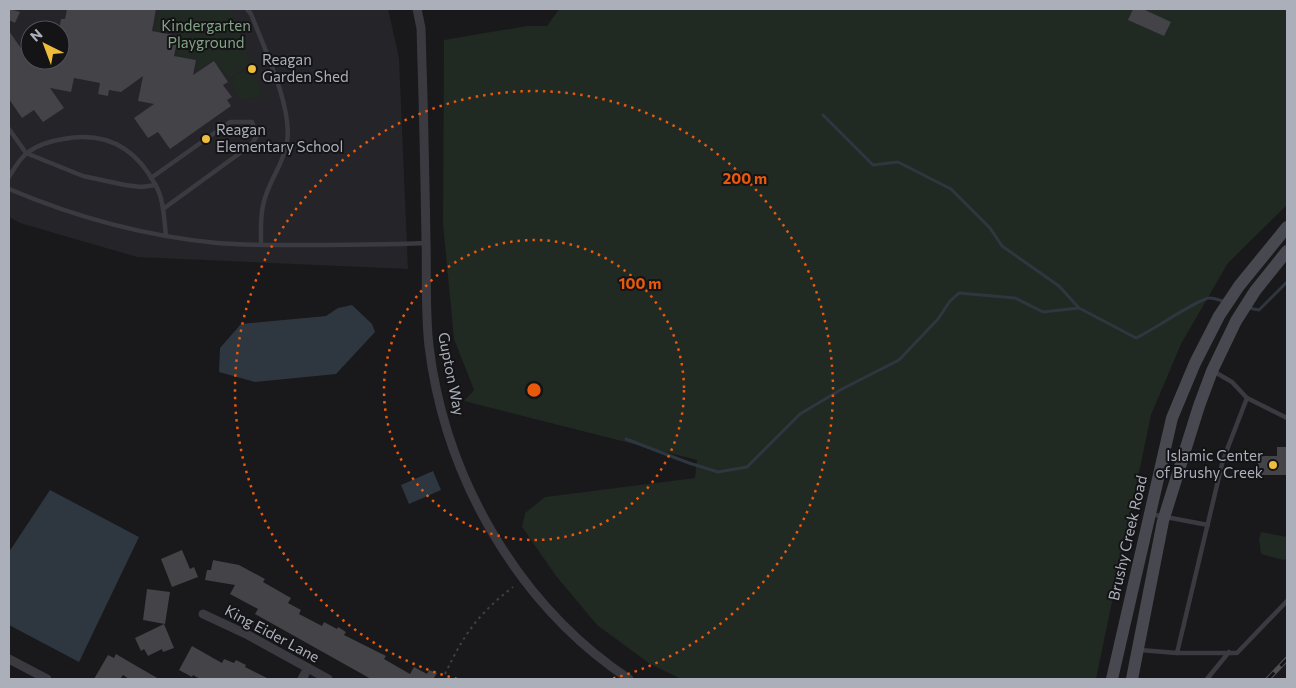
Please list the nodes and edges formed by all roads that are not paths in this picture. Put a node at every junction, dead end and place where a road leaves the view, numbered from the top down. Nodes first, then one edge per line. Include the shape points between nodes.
1 (247, 9) edge
2 (417, 9) edge
3 (9, 128) edge
4 (26, 153) junction
5 (9, 177) edge
6 (151, 178) junction
7 (156, 185) junction
8 (9, 189) edge
9 (163, 209) junction
10 (1287, 227) edge
11 (166, 236) junction
12 (426, 243) junction
13 (261, 245) junction
14 (1287, 251) edge
15 (1212, 371) junction
16 (1247, 398) junction
17 (1287, 418) edge
18 (1150, 514) junction
19 (1164, 517) junction
20 (1208, 525) junction
21 (1287, 601) edge
22 (204, 614) dead end
23 (1138, 650) junction
24 (1177, 652) junction
25 (1229, 652) junction
26 (9, 659) edge
27 (308, 668) junction
28 (47, 679) edge
29 (302, 679) edge
30 (328, 679) edge
31 (629, 679) edge
32 (1112, 679) edge
33 (1132, 679) edge
34 (1207, 679) edge

1 - 13 lane via 280,90 288,123 288,142 282,162 265,196
2 - 12 street, Gupton Way via 421,28
3 - 4 lane
4 - 5 lane
4 - 6 lane via 55,140 91,136 131,152
4 - 7 lane via 83,176 141,187
6 - 7 lane
6 - 9 lane via 230,122 252,122 257,136 251,145
7 - 9 lane
8 - 11 lane via 91,219
9 - 11 lane
10 - 18 main road, Brushy Creek Road via 1219,316 1195,363 1172,418
11 - 13 lane
12 - 13 lane
12 - 31 street, Gupton Way via 429,345 435,384 456,458 486,522 535,593 588,648
14 - 15 main road, Brushy Creek Road via 1232,328
15 - 16 lane via 1232,382
15 - 19 main road, Brushy Creek Road
16 - 17 lane
16 - 20 lane via 1223,460
18 - 19 lane
18 - 32 main road, Brushy Creek Road
19 - 20 lane
19 - 23 main road, Brushy Creek Road
20 - 24 lane
21 - 25 lane via 1237,653
22 - 27 street, King Eider Lane
23 - 24 lane
23 - 33 main road, Brushy Creek Road
24 - 25 lane
25 - 34 lane
26 - 28 street
27 - 29 street
27 - 30 street, King Eider Lane

